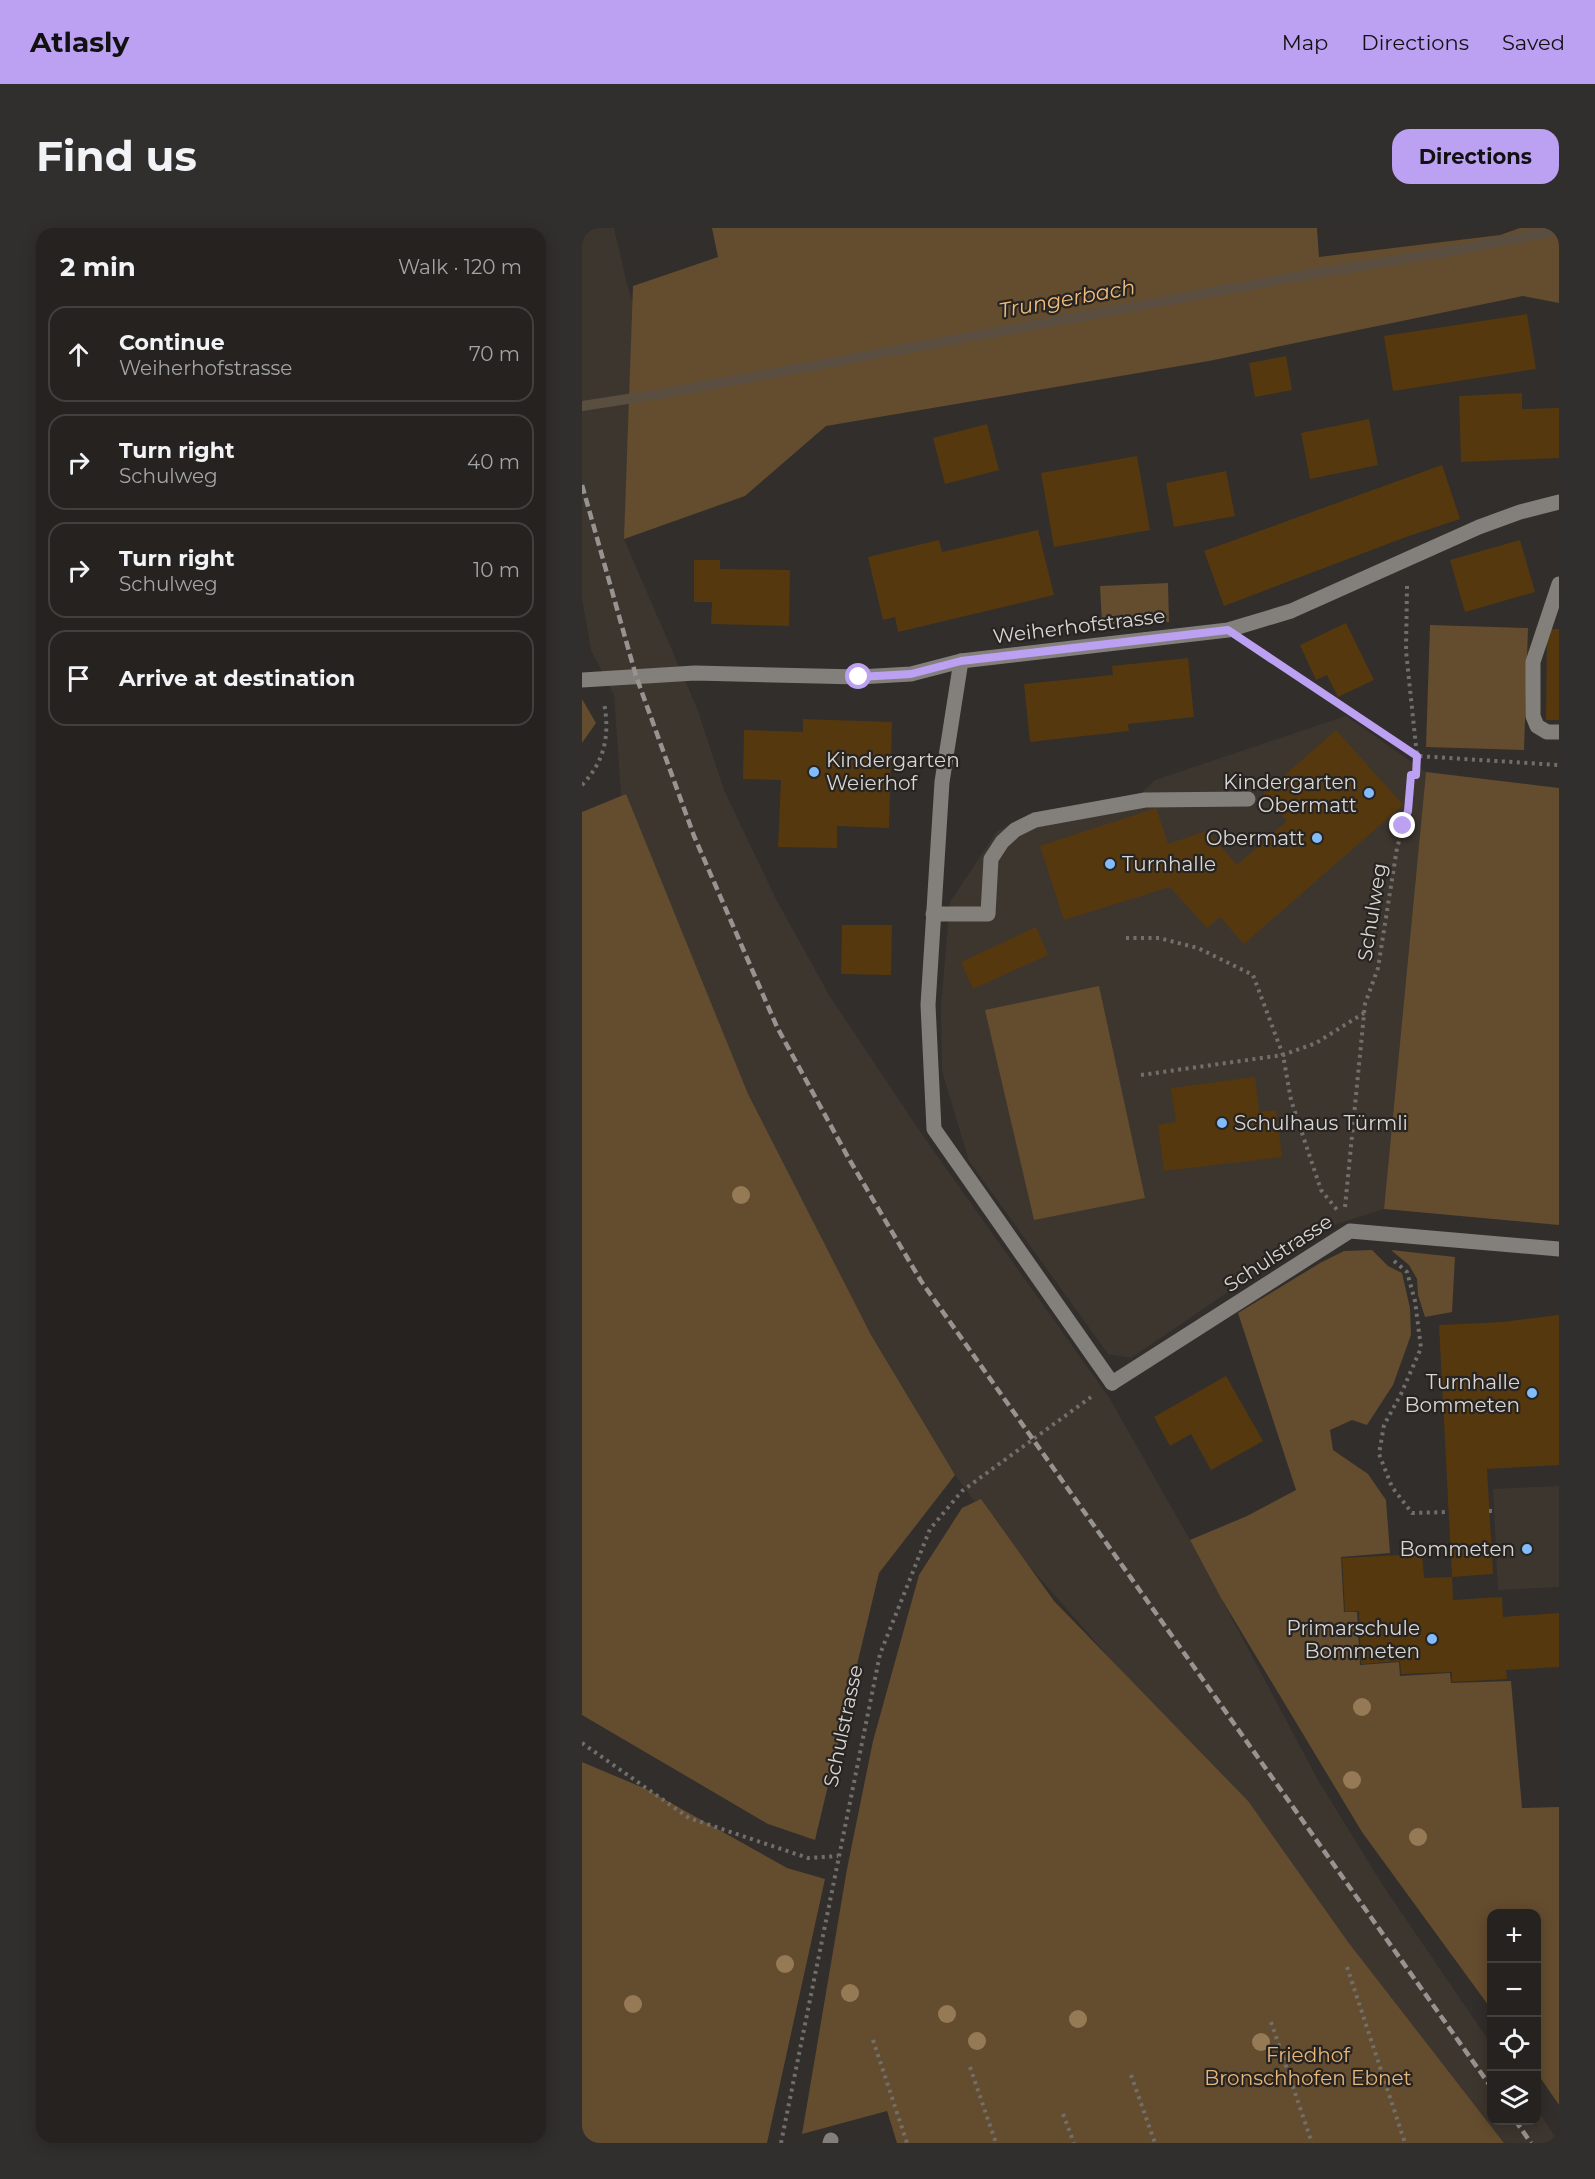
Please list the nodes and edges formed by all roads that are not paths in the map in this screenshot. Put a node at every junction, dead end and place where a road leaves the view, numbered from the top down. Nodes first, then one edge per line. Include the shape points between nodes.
1 (1559, 502) edge
2 (1559, 584) edge
3 (961, 661) junction
4 (589, 680) edge
5 (1559, 732) edge
6 (1248, 799) dead end
7 (933, 914) junction
8 (1559, 1249) edge

1 - 3 street, Weiherhofstrasse via 1479,527 1292,611 1228,630
2 - 5 street via 1533,662 1533,716 1537,726 1547,732
3 - 4 street, Weiherhofstrasse via 911,674 859,677 696,673
3 - 7 street via 942,782
6 - 7 street via 1145,800 1035,820 1015,830 991,859 988,914
7 - 8 street, Schulstrasse via 928,1005 934,1129 1112,1383 1347,1225 1367,1232

